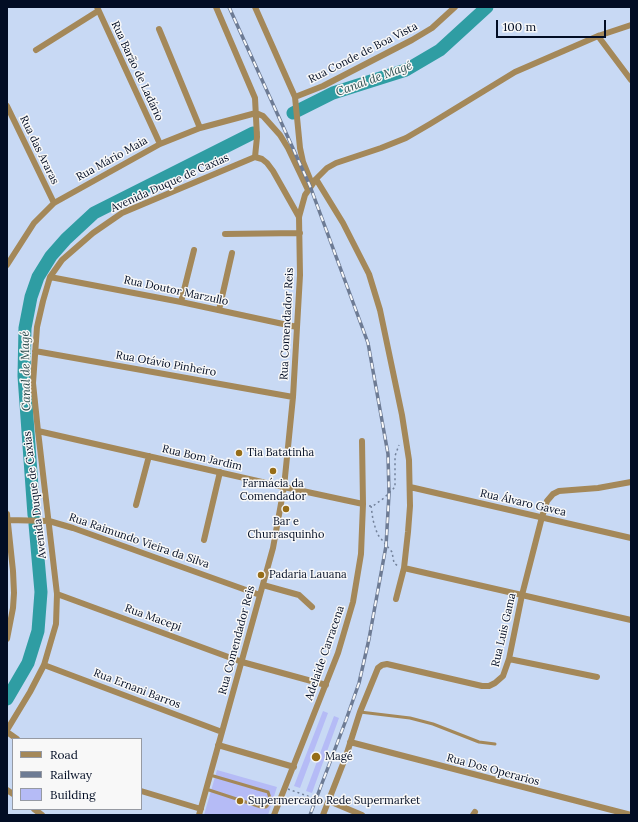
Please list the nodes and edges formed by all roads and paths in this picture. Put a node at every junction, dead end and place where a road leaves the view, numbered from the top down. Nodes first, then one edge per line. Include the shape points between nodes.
1 (216, 7) edge
2 (255, 7) edge
3 (455, 7) edge
4 (98, 9) edge
5 (631, 25) edge
6 (158, 29) dead end
7 (598, 36) junction
8 (36, 50) dead end
9 (631, 80) edge
10 (295, 97) junction
11 (7, 106) edge
12 (256, 113) junction
13 (200, 128) junction
14 (160, 144) junction
15 (255, 157) junction
16 (312, 184) junction
17 (54, 203) junction
18 (299, 217) junction
19 (300, 233) junction
20 (225, 234) dead end
21 (194, 250) dead end
22 (232, 254) dead end
23 (7, 266) edge
24 (50, 277) junction
25 (181, 302) junction
26 (219, 310) junction
27 (297, 327) junction
28 (35, 351) junction
29 (293, 397) junction
30 (38, 431) junction
31 (362, 442) dead end
32 (399, 445) dead end
33 (149, 456) junction
34 (220, 472) junction
35 (631, 482) edge
36 (284, 487) junction
37 (410, 487) junction
38 (363, 504) junction
39 (136, 505) dead end
40 (371, 506) junction
41 (8, 517) edge
42 (542, 517) junction
43 (49, 521) junction
44 (631, 538) edge
45 (204, 540) dead end
46 (404, 568) junction
47 (263, 584) junction
48 (57, 594) junction
49 (260, 595) junction
50 (522, 595) junction
51 (396, 599) dead end
52 (312, 607) dead end
53 (9, 620) edge
54 (631, 620) edge
55 (7, 639) edge
56 (509, 659) junction
57 (242, 662) junction
58 (44, 665) junction
59 (597, 677) dead end
60 (326, 685) junction
61 (360, 712) junction
62 (7, 731) edge
63 (222, 732) junction
64 (16, 738) edge
65 (350, 742) junction
66 (495, 744) dead end
67 (218, 745) junction
68 (294, 767) junction
69 (210, 775) junction
70 (206, 789) junction
71 (288, 789) dead end
72 (142, 791) edge
73 (326, 802) junction
74 (34, 811) edge
75 (200, 812) edge
76 (42, 815) edge
77 (274, 815) edge
78 (323, 815) edge
79 (362, 815) edge
80 (631, 815) edge

1 - 12 street via 251,87
2 - 10 street
3 - 10 street, Rua Conde de Boa Vista via 432,28 412,40 323,86
4 - 8 street
4 - 14 street, Rua Barão de Ladário
5 - 7 street, Rua Comendador Reis
6 - 13 street
7 - 9 street
7 - 16 street, Rua Comendador Reis via 515,72 412,134 381,148 336,163 327,168
10 - 16 street via 302,162
11 - 17 street, Rua das Araras
12 - 13 street, Rua Mário Maia
12 - 15 street
12 - 16 street via 263,116 280,135
13 - 14 street, Rua Mário Maia
14 - 17 street, Rua Mário Maia
15 - 18 street via 262,159 273,171
15 - 24 street, Avenida Duque de Caxias via 122,213 82,242 62,260
16 - 18 street, Rua Comendador Reis
16 - 37 street via 330,201 369,274 380,310 408,447
17 - 23 street, Rua Mário Maia via 34,223
18 - 19 street, Rua Comendador Reis
19 - 20 street
19 - 27 street, Rua Comendador Reis
21 - 25 street
22 - 26 street
24 - 25 street, Rua Doutor Marzullo
24 - 28 street, Avenida Duque de Caxias via 37,327
25 - 26 street, Rua Doutor Marzullo
26 - 27 street, Rua Doutor Marzullo
27 - 29 street, Rua Comendador Reis
28 - 29 street, Rua Otávio Pinheiro
28 - 30 street, Avenida Duque de Caxias via 33,383
29 - 36 street, Rua Comendador Reis
30 - 33 street, Rua Bom Jardim
30 - 43 street, Avenida Duque de Caxias
31 - 38 street, Adelaide Carracena
32 - 40 path via 394,456 395,487
33 - 34 street, Rua Bom Jardim
33 - 39 street
34 - 36 street, Rua Bom Jardim
34 - 45 street
35 - 42 street, Rua Luis Gama via 559,491 547,501
36 - 38 street, Rua Bom Jardim
36 - 47 street, Rua Comendador Reis via 273,548
37 - 42 street, Rua Álvaro Gavea
37 - 46 street
38 - 40 path
38 - 60 street, Adelaide Carracena via 361,554 356,590
40 - 46 path via 378,535 392,552 395,565
41 - 43 street, Rua Raimundo Vieira da Silva
41 - 53 street via 14,608
42 - 44 street, Rua Álvaro Gavea
42 - 50 street, Rua Luis Gama
43 - 48 street, Avenida Duque de Caxias
43 - 49 street, Rua Raimundo Vieira da Silva via 94,534
46 - 50 street
46 - 51 street
47 - 49 street, Rua Comendador Reis
47 - 52 street via 299,596
48 - 57 street, Rua Macepi
48 - 58 street, Avenida Duque de Caxias via 56,624
49 - 57 street, Rua Comendador Reis
50 - 54 street
50 - 56 street, Rua Luis Gama
53 - 55 street
56 - 59 street
56 - 61 street, Rua Luis Gama via 503,676 489,686 382,664 375,673
57 - 60 street, Rua Macepi
57 - 63 street, Rua Comendador Reis
58 - 62 street, Avenida Duque de Caxias
58 - 63 street, Rua Ernani Barros
60 - 68 street, Adelaide Carracena
61 - 65 street, Rua Luis Gama
61 - 66 lane via 410,718 479,742
62 - 64 street
63 - 67 street, Rua Comendador Reis
65 - 73 street, Rua Luis Gama
65 - 80 street, Rua Dos Operarios
67 - 68 street
67 - 69 street, Rua Comendador Reis
68 - 77 street, Adelaide Carracena
69 - 70 street, Rua Comendador Reis
69 - 70 lane via 268,792 268,805 262,807
70 - 75 street, Rua Comendador Reis
71 - 73 path, bridge
72 - 75 street
73 - 78 street, Rua Luis Gama
73 - 79 street
74 - 76 street

